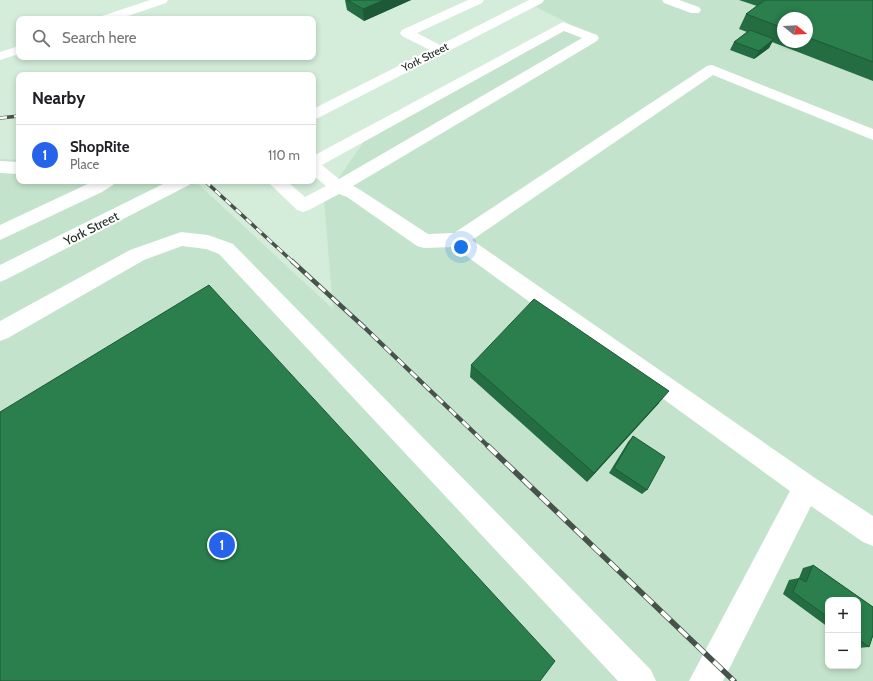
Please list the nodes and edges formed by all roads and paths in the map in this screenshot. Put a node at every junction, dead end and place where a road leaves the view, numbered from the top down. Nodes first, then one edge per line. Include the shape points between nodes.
1 (162, 0) edge
2 (537, 0) edge
3 (668, 0) edge
4 (486, 8) edge
5 (695, 10) dead end
6 (116, 16) edge
7 (440, 50) junction
8 (16, 51) edge
9 (0, 56) edge
10 (316, 113) edge
11 (873, 135) edge
12 (316, 161) edge
13 (0, 167) edge
14 (16, 168) edge
15 (316, 169) edge
16 (102, 184) edge
17 (177, 184) edge
18 (279, 184) edge
19 (338, 187) junction
20 (0, 233) edge
21 (458, 240) junction
22 (0, 274) edge
23 (0, 332) edge
24 (806, 487) junction
25 (873, 532) edge
26 (640, 681) edge
27 (705, 681) edge

1 - 6 street
2 - 4 street, York Street
3 - 5 street
4 - 7 street, York Street
4 - 7 street via 407,33
7 - 10 street, York Street
8 - 9 street
11 - 21 street via 712,69
12 - 19 street via 563,26 592,38
13 - 14 street
15 - 19 street
16 - 20 street
17 - 22 street, York Street
18 - 19 street via 303,206
19 - 21 street via 353,193 424,240
21 - 24 street
23 - 26 street via 137,255 181,239 208,242 226,250
24 - 25 street
24 - 27 street

